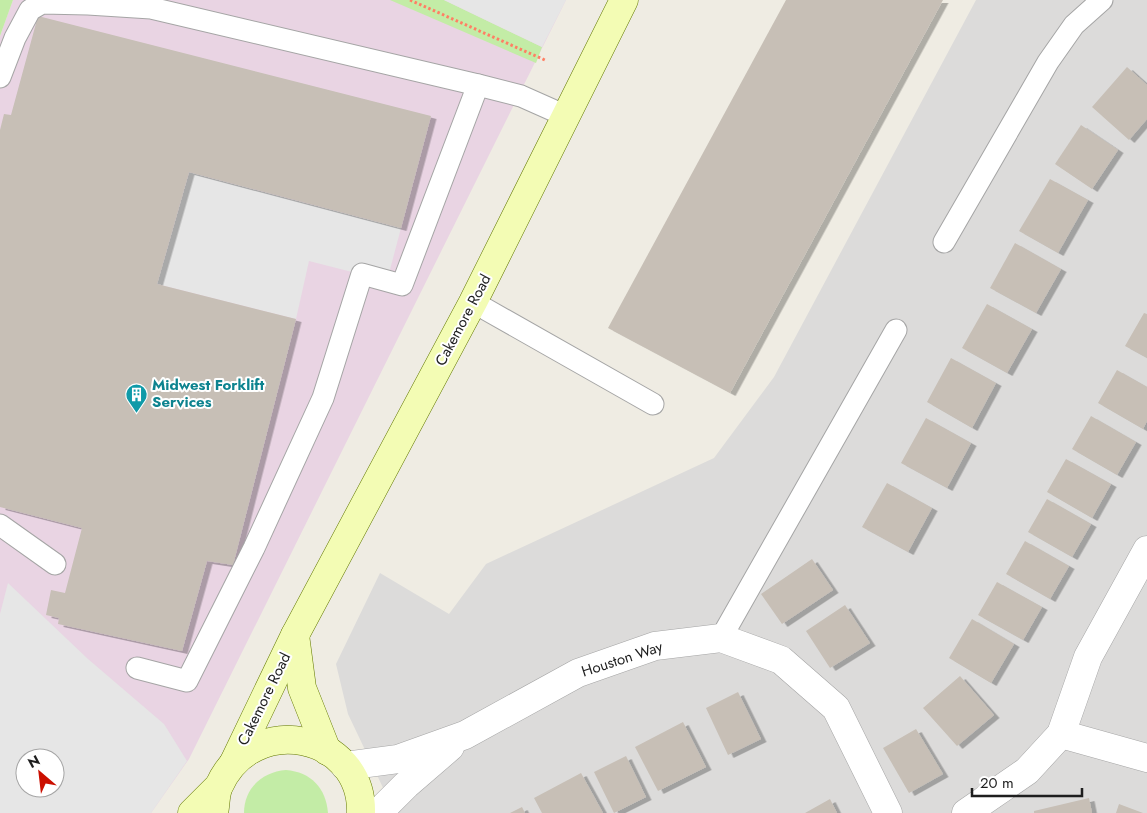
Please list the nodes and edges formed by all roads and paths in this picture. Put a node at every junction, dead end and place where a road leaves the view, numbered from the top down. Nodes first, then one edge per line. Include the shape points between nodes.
1 (410, 0) edge
2 (624, 0) edge
3 (1102, 0) edge
4 (547, 61) dead end
5 (0, 77) edge
6 (478, 85) junction
7 (566, 116) junction
8 (944, 242) dead end
9 (473, 302) junction
10 (896, 330) dead end
11 (652, 404) dead end
12 (0, 525) edge
13 (1147, 550) edge
14 (55, 564) dead end
15 (295, 635) junction
16 (721, 638) junction
17 (138, 668) dead end
18 (1061, 734) junction
19 (464, 735) junction
20 (1147, 758) edge
21 (336, 759) junction
22 (234, 762) junction
23 (216, 800) edge
24 (192, 813) edge
25 (361, 813) edge
26 (378, 813) edge
27 (888, 813) edge
28 (966, 813) edge

1 - 4 path
2 - 7 main road, Cakemore Road
3 - 8 lane via 1074,26 1048,62
5 - 6 lane via 30,10 42,3 151,8
6 - 7 lane via 522,96
6 - 17 lane via 402,285 362,274 323,398 254,548 187,681
7 - 9 main road, Cakemore Road
9 - 11 lane
9 - 15 main road, Cakemore Road
10 - 16 lane
12 - 14 lane
13 - 18 street via 1088,657
15 - 21 main road, Cakemore Road via 302,688
15 - 22 main road, Cakemore Road
16 - 19 street, Houston Way via 655,646 578,673
16 - 27 street, Houston Way via 781,660 836,708
18 - 20 street
18 - 28 street via 1027,771
19 - 21 street, Houston Way via 398,759
19 - 26 street, Houston Way
21 - 22 main road via 306,741 282,739 251,749
21 - 25 main road, Cakemore Road via 358,790
22 - 23 main road
23 - 24 main road

